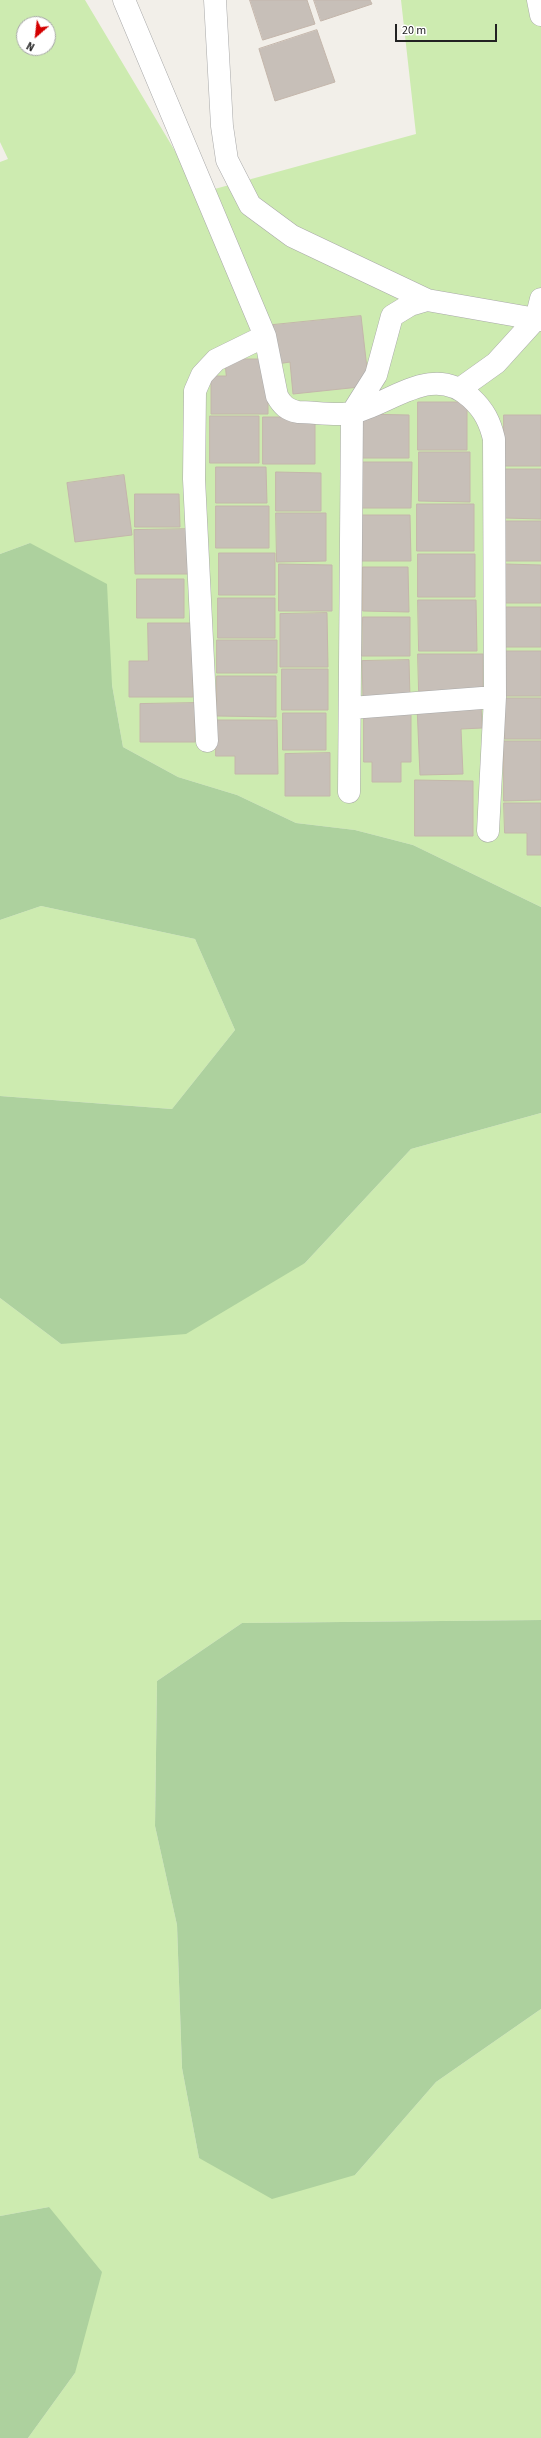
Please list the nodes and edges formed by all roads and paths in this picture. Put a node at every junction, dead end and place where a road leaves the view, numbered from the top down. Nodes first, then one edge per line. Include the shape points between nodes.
1 (124, 0) edge
2 (214, 0) edge
3 (538, 0) edge
4 (541, 15) edge
5 (427, 300) junction
6 (539, 313) edge
7 (265, 336) junction
8 (461, 388) junction
9 (352, 413) junction
10 (495, 697) junction
11 (351, 708) junction
12 (207, 742) dead end
13 (349, 792) dead end
14 (488, 831) dead end

1 - 7 street
2 - 5 street via 222,126 227,160 250,205 292,236
3 - 4 street
5 - 6 street
5 - 9 street via 410,305 392,316 376,375
6 - 8 street via 496,363
7 - 9 street via 277,396 281,404 298,412
7 - 12 street via 216,360 202,375 195,391 194,479
8 - 9 street via 434,383 414,387
8 - 10 street via 484,411 494,439
9 - 11 street
10 - 11 street
10 - 14 street
11 - 13 street

